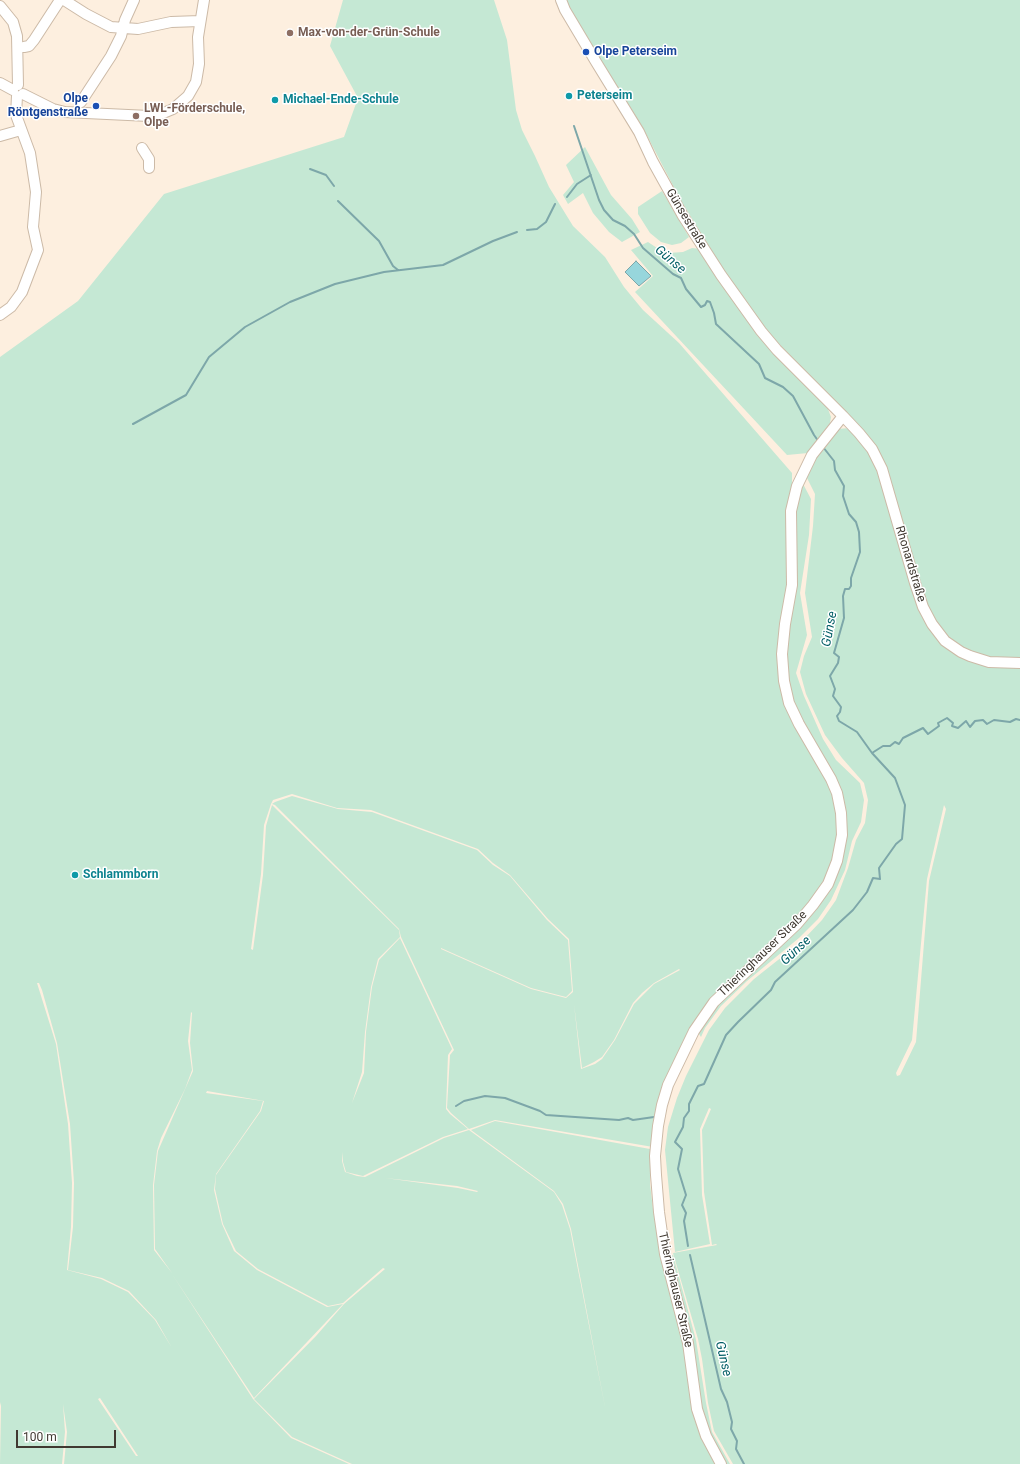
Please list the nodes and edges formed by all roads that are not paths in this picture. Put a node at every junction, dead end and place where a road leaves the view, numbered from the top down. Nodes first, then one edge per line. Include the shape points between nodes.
1 (60, 0) edge
2 (64, 0) edge
3 (134, 0) edge
4 (204, 0) edge
5 (561, 0) edge
6 (0, 6) edge
7 (200, 21) junction
8 (123, 28) junction
9 (24, 47) dead end
10 (0, 83) edge
11 (18, 91) junction
12 (81, 102) dead end
13 (21, 130) junction
14 (0, 136) edge
15 (142, 148) dead end
16 (149, 168) dead end
17 (0, 315) edge
18 (843, 416) junction
19 (1020, 663) edge
20 (721, 1464) edge

1 - 9 street via 34,40 29,46
2 - 8 street via 112,27
3 - 8 street
4 - 7 street
5 - 18 street, Günsestraße via 639,132 683,216 721,275 773,345
6 - 11 street via 13,22 17,36
7 - 8 street via 171,22 138,29
7 - 11 street via 196,82 181,104 161,114 149,116 52,110
8 - 12 street via 111,56
10 - 11 street
11 - 13 street via 16,115
13 - 14 street
13 - 17 street via 30,153 36,192 33,227 38,250 22,292 11,307
15 - 16 street via 149,159
18 - 19 street, Rhonardstraße via 872,450 882,469 923,607 932,624 945,641 970,656 989,662
18 - 20 street, Thieringhauser Straße via 817,449 797,486 791,511 792,585 782,654 789,703 837,794 842,835 837,861 828,884 813,905 797,924 714,1002 694,1031 668,1085 662,1105 656,1148 657,1190 665,1254 688,1343 698,1409 706,1436

